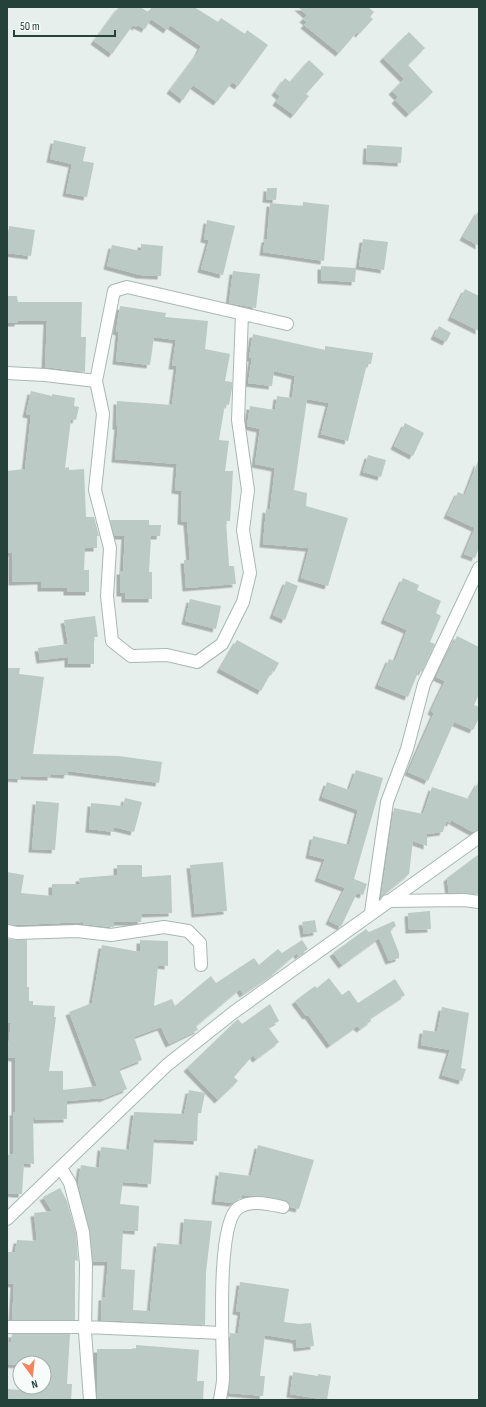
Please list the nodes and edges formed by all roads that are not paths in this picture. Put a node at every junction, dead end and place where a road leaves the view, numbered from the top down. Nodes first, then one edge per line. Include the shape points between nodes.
1 (242, 314) junction
2 (287, 324) dead end
3 (7, 373) edge
4 (96, 381) junction
5 (479, 568) edge
6 (479, 837) edge
7 (387, 901) junction
8 (479, 902) edge
9 (371, 912) junction
10 (7, 931) edge
11 (201, 965) dead end
12 (61, 1168) junction
13 (283, 1207) dead end
14 (7, 1219) edge
15 (7, 1327) edge
16 (85, 1327) junction
17 (222, 1333) junction
18 (90, 1400) edge
19 (220, 1400) edge

1 - 2 street
1 - 4 street via 127,287 114,291
1 - 4 street via 238,420 248,490 242,530 250,573 243,602 222,644 197,662 167,655 131,656 112,641 107,596 110,548 95,490 103,414
3 - 4 street
5 - 9 street via 424,684 407,749 387,802
6 - 7 street
7 - 8 street
7 - 9 street
9 - 12 street via 167,1064
10 - 11 street via 77,931 111,935 164,927 188,931 200,943
12 - 14 street
12 - 16 street via 70,1183 83,1232 86,1264
13 - 17 street via 248,1204 238,1209 231,1218 222,1278
15 - 16 street
16 - 17 street
16 - 18 street
17 - 19 street via 223,1375

